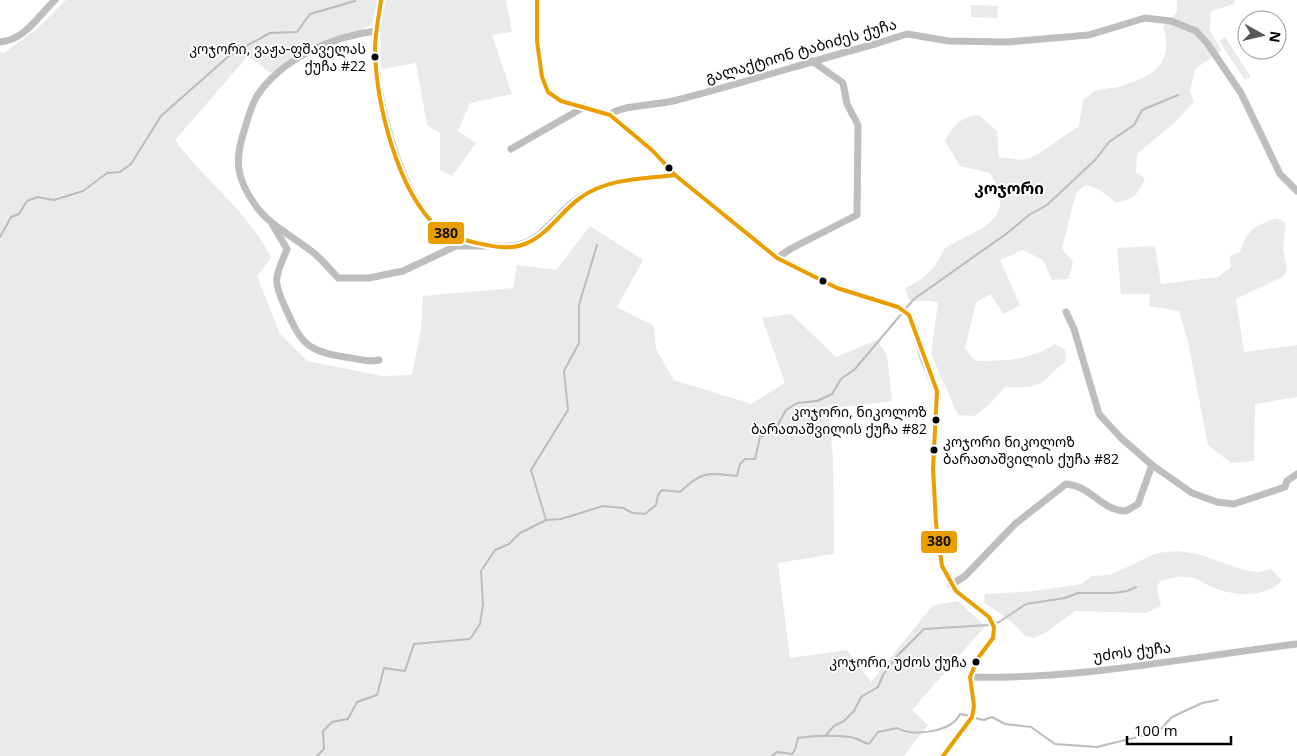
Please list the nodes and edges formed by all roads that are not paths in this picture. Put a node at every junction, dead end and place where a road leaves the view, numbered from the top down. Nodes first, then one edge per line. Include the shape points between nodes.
1 (55, 0) edge
2 (381, 0) edge
3 (536, 0) edge
4 (376, 31) junction
5 (0, 42) edge
6 (812, 61) junction
7 (584, 107) junction
8 (610, 115) junction
9 (511, 148) dead end
10 (675, 175) junction
11 (1297, 191) edge
12 (269, 219) junction
13 (490, 246) junction
14 (776, 258) junction
15 (1066, 312) dead end
16 (378, 360) dead end
17 (1152, 465) junction
18 (1297, 474) edge
19 (951, 585) junction
20 (1297, 644) edge
21 (970, 677) junction
22 (943, 756) edge

1 - 5 street via 34,24 13,40
2 - 4 street
3 - 7 street via 537,41 542,77 548,92 561,101
4 - 12 street via 356,34 292,62 268,80 255,98 240,142 238,174 256,207
4 - 13 street via 381,96 411,194 438,228 452,237
6 - 8 street, გალაქტიონ ტაბიძეს ქუჩა via 704,93 656,105 620,109
6 - 11 street, გალაქტიონ ტაბიძეს ქუჩა via 907,34 949,41 1008,42 1089,35 1140,19 1171,21 1196,31 1207,43 1241,93 1280,174
6 - 14 street via 843,83 847,104 858,125 857,215
7 - 8 street
7 - 9 street
8 - 10 street via 653,151
10 - 13 street via 609,183 586,193 528,242
10 - 14 street
12 - 13 street via 315,254 338,278 369,278 403,271 456,246
12 - 16 street via 287,249 276,279 297,333 316,350 328,355 367,362
14 - 19 street via 837,288 898,307 908,315 937,391 933,469 936,523 942,566
15 - 17 street via 1099,414
17 - 18 street via 1192,493 1207,500 1234,504 1285,487
17 - 19 street via 1138,504 1126,511 1108,508 1088,490 1066,484 1015,524 965,576
19 - 21 street via 989,617 994,632
20 - 21 street, უძოს ქუჩა via 1092,671
21 - 22 street via 974,709 966,728

